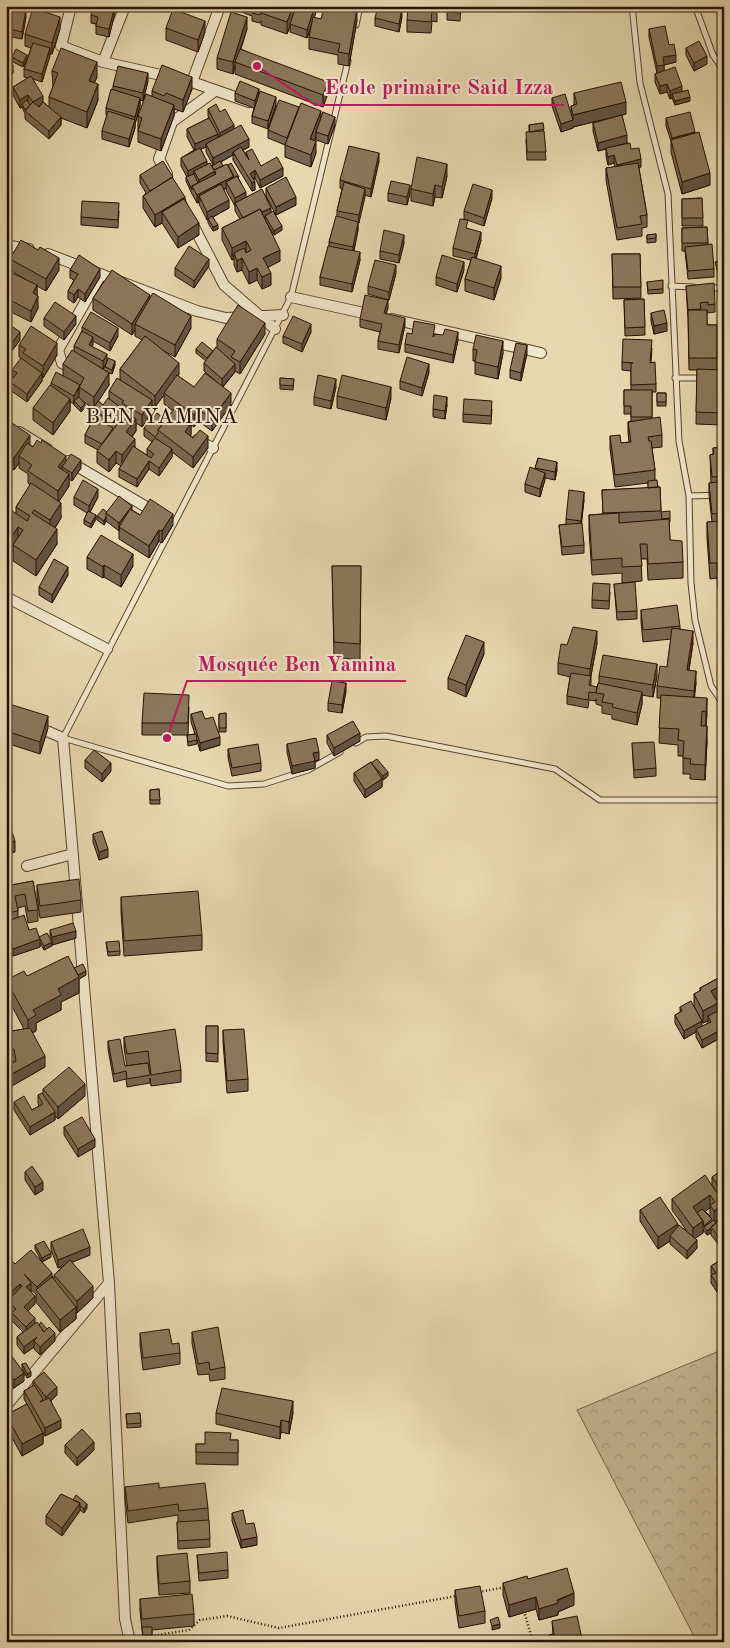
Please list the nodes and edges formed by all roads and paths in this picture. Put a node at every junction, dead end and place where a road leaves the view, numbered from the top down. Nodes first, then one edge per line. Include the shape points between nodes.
1 (71, 6) edge
2 (124, 6) edge
3 (220, 6) edge
4 (281, 6) edge
5 (360, 6) edge
6 (632, 6) edge
7 (695, 6) edge
8 (354, 31) joint
9 (349, 55) edge
10 (103, 62) junction
11 (724, 71) edge
12 (192, 82) junction
13 (215, 91) junction
14 (260, 106) edge
15 (172, 184) edge
16 (190, 218) edge
17 (10, 246) dead end
18 (101, 274) junction
19 (671, 286) junction
20 (697, 287) edge
21 (706, 288) edge
22 (724, 288) edge
23 (291, 297) junction
24 (258, 315) junction
25 (283, 315) junction
26 (275, 329) junction
27 (541, 354) dead end
28 (675, 378) junction
29 (714, 378) edge
30 (86, 379) edge
31 (6, 425) edge
32 (186, 436) edge
33 (213, 448) junction
34 (724, 495) edge
35 (689, 496) junction
36 (173, 523) junction
37 (6, 598) edge
38 (107, 649) junction
39 (724, 705) edge
40 (22, 720) edge
41 (62, 738) junction
42 (724, 800) edge
43 (73, 854) junction
44 (27, 866) dead end
45 (109, 1283) junction
46 (6, 1406) edge
47 (509, 1588) edge
48 (474, 1592) edge
49 (465, 1594) edge
50 (521, 1604) edge
51 (149, 1636) edge
52 (130, 1642) edge
53 (533, 1642) edge

1 - 10 street via 60,46
2 - 10 street
3 - 12 street
4 - 8 street
5 - 8 lane
6 - 19 lane via 640,83 668,194
7 - 11 lane via 712,55
9 - 23 lane via 328,129
10 - 12 street
12 - 13 street
13 - 14 street
13 - 15 street via 172,122 159,160
16 - 24 street via 224,285
17 - 18 street via 43,251
18 - 24 street via 197,312 226,318
18 - 30 street via 58,350 62,362
19 - 20 lane
19 - 28 lane
21 - 22 lane
23 - 25 lane
23 - 27 street
24 - 25 street
24 - 26 street
25 - 26 lane
26 - 33 lane
28 - 29 lane
28 - 35 lane via 679,441
31 - 36 street
32 - 33 street
33 - 36 lane
34 - 35 lane
35 - 39 lane via 690,583 695,620 711,686
36 - 38 lane
37 - 38 street
38 - 41 lane
40 - 41 street
41 - 42 lane via 228,786 264,784 308,770 366,737 386,736 555,769 600,800
41 - 43 street
43 - 44 street
43 - 45 street
45 - 46 street
45 - 52 street via 125,1619
47 - 48 path
49 - 51 path via 279,1628 227,1616 200,1620 188,1630
50 - 53 path

